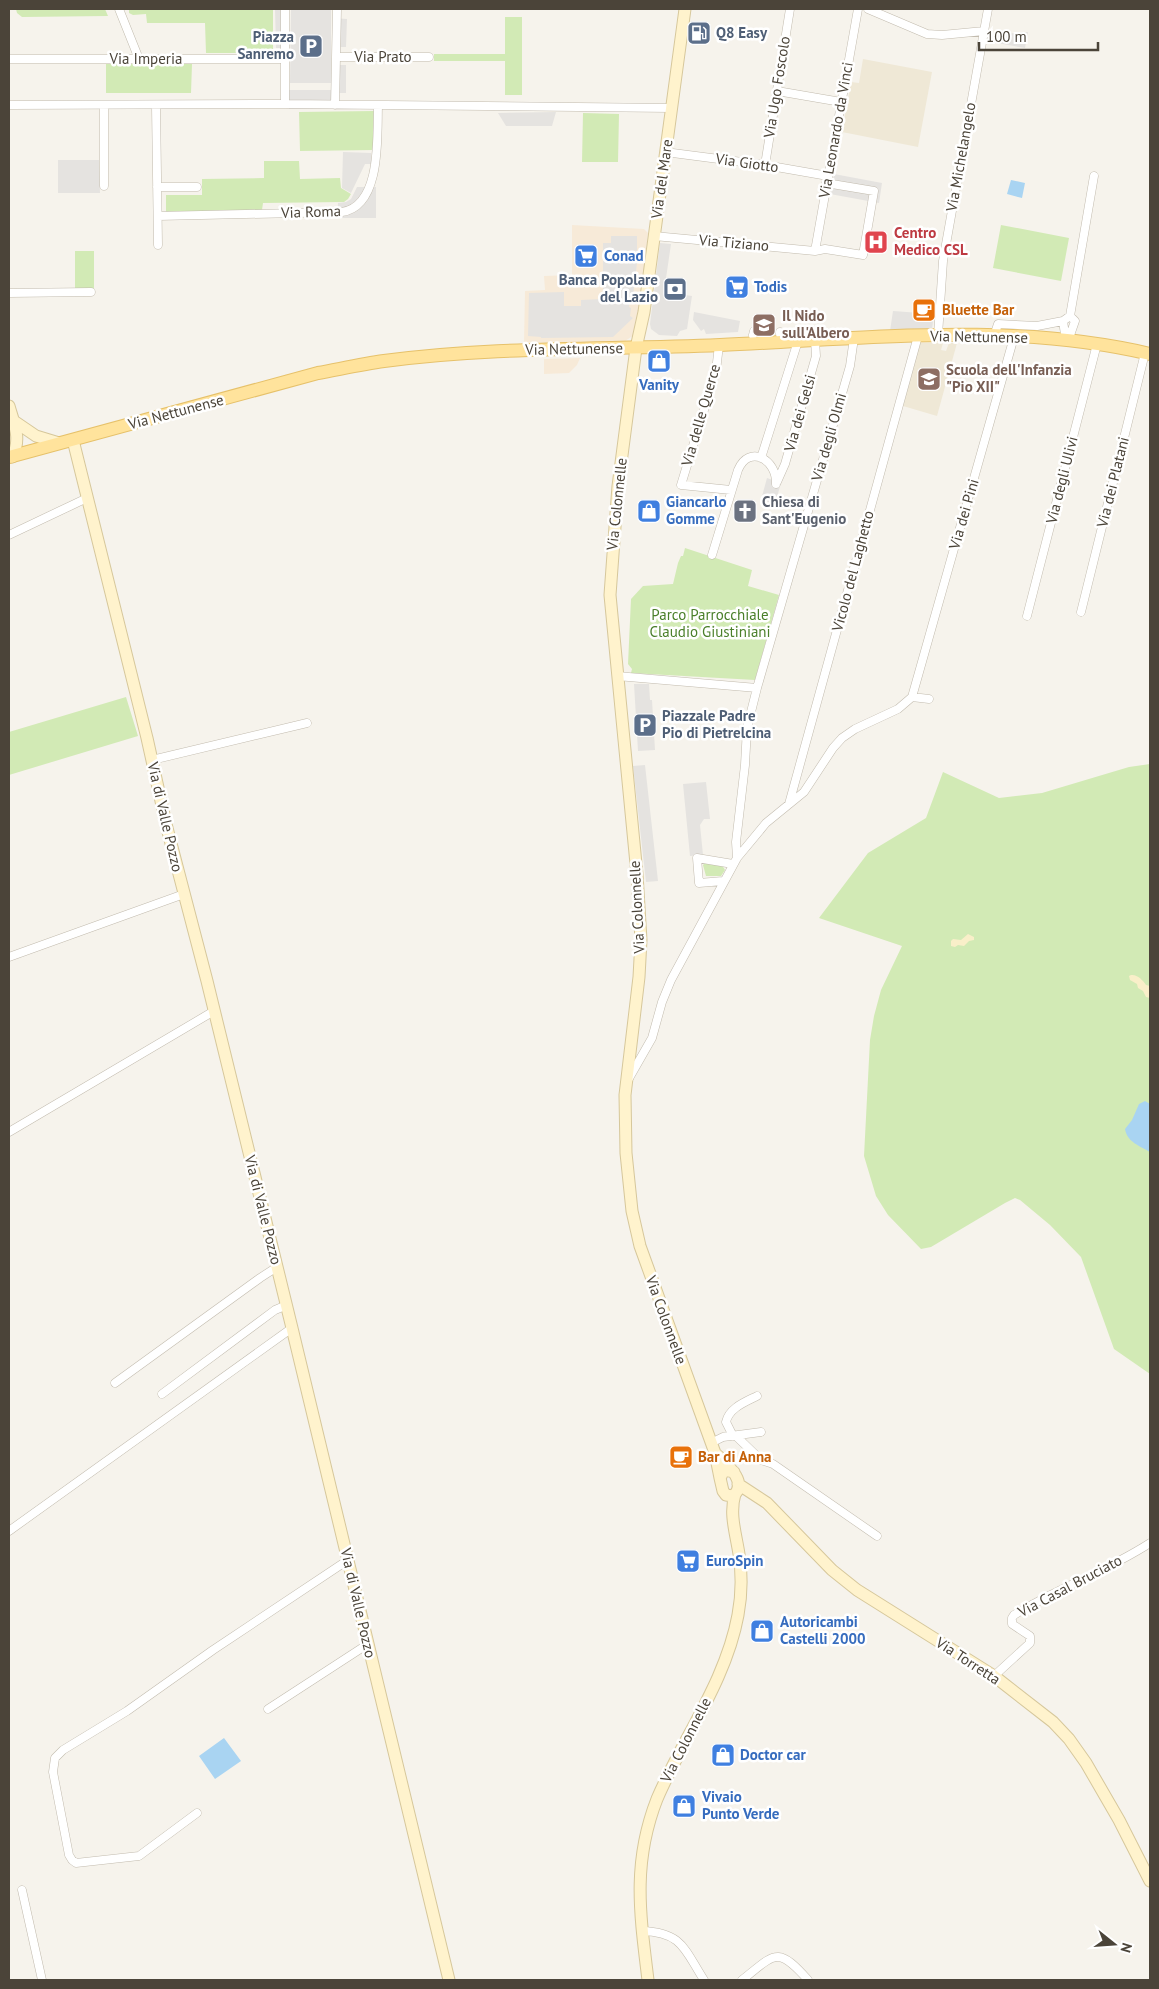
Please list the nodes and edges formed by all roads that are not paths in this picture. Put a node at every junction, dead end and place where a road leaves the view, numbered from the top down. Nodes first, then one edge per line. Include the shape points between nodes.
1 (119, 9) edge
2 (285, 9) edge
3 (337, 9) edge
4 (685, 9) edge
5 (790, 9) edge
6 (858, 9) edge
7 (868, 9) edge
8 (988, 9) edge
9 (984, 31) junction
10 (336, 57) junction
11 (429, 57) dead end
12 (9, 58) edge
13 (139, 59) junction
14 (284, 59) junction
15 (777, 91) junction
16 (841, 102) junction
17 (285, 104) junction
18 (9, 105) edge
19 (104, 105) junction
20 (335, 105) junction
21 (378, 105) junction
22 (156, 106) junction
23 (671, 108) junction
24 (665, 152) junction
25 (765, 165) junction
26 (1094, 176) dead end
27 (827, 179) junction
28 (104, 186) dead end
29 (158, 187) junction
30 (197, 187) dead end
31 (158, 216) junction
32 (654, 236) junction
33 (158, 245) dead end
34 (815, 251) junction
35 (91, 292) dead end
36 (9, 293) edge
37 (1066, 318) junction
38 (938, 335) junction
39 (918, 336) junction
40 (994, 336) junction
41 (1014, 337) junction
42 (854, 338) junction
43 (815, 340) junction
44 (798, 341) junction
45 (1067, 341) junction
46 (1097, 344) junction
47 (719, 345) junction
48 (636, 348) junction
49 (1148, 354) edge
50 (9, 406) edge
51 (14, 420) junction
52 (67, 442) junction
53 (10, 456) edge
54 (761, 458) junction
55 (731, 490) junction
56 (87, 498) junction
57 (9, 535) edge
58 (712, 555) dead end
59 (1081, 612) dead end
60 (1027, 616) dead end
61 (617, 676) junction
62 (757, 688) junction
63 (912, 696) junction
64 (929, 699) dead end
65 (307, 723) dead end
66 (152, 760) junction
67 (789, 805) junction
68 (735, 861) junction
69 (723, 881) junction
70 (184, 894) junction
71 (9, 957) edge
72 (214, 1011) junction
73 (626, 1083) junction
74 (9, 1132) edge
75 (278, 1267) junction
76 (287, 1305) junction
77 (292, 1328) junction
78 (115, 1383) dead end
79 (162, 1394) dead end
80 (757, 1396) dead end
81 (761, 1432) dead end
82 (734, 1436) junction
83 (713, 1448) junction
84 (734, 1472) junction
85 (720, 1478) junction
86 (733, 1494) junction
87 (9, 1531) edge
88 (877, 1536) dead end
89 (1150, 1543) edge
90 (348, 1560) junction
91 (368, 1644) junction
92 (994, 1676) junction
93 (268, 1709) dead end
94 (197, 1813) dead end
95 (1150, 1880) edge
96 (22, 1890) dead end
97 (642, 1931) junction
98 (42, 1980) edge
99 (449, 1980) edge
100 (648, 1980) edge
101 (704, 1980) edge
102 (742, 1980) edge
103 (808, 1980) edge

1 - 13 street
2 - 14 street
3 - 10 street
4 - 23 street, Via del Mare
5 - 15 street, Via Ugo Foscolo
6 - 16 street, Via Leonardo da Vinci
7 - 9 street via 927,34
8 - 9 street, Via Michelangelo
9 - 38 street, Via Michelangelo via 942,261
10 - 11 street, Via Prato
10 - 20 street
12 - 13 street, Via Imperia
13 - 14 street, Via Imperia
14 - 17 street
15 - 16 street
15 - 25 street, Via Ugo Foscolo
16 - 27 street, Via Leonardo da Vinci
17 - 20 street
17 - 22 street
18 - 19 street
19 - 22 street
19 - 28 street
20 - 21 street
21 - 23 street
21 - 31 street, Via Roma via 377,151 372,177 363,198 350,210
22 - 29 street
23 - 24 street, Via del Mare
24 - 25 street, Via Giotto
24 - 32 street, Via del Mare
25 - 27 street, Via Giotto
26 - 37 street
27 - 34 street, Via Leonardo da Vinci
27 - 34 street, Via Giotto via 874,191 863,255 825,249
29 - 30 street
29 - 31 street
31 - 33 street
32 - 34 street, Via Tiziano
32 - 48 street, Via del Mare
35 - 36 street
37 - 40 street via 1037,326 998,324
37 - 45 street
37 - 45 street via 1074,321
38 - 39 main road, Via Nettunense
38 - 40 main road, Via Nettunense
39 - 42 main road, Via Nettunense
39 - 67 street, Vicolo del Laghetto
40 - 41 main road, Via Nettunense
41 - 45 main road, Via Nettunense
41 - 63 street, Via dei Pini
42 - 43 main road, Via Nettunense
42 - 62 street, Via degli Olmi via 850,366
43 - 44 main road, Via Nettunense
43 - 54 street, Via dei Gelsi via 816,356 785,464 776,484 773,467
44 - 47 main road, Via Nettunense
44 - 54 street
45 - 46 main road, Via Nettunense
46 - 49 main road, Via Nettunense
46 - 60 street, Via degli Ulivi
47 - 48 main road, Via Nettunense
47 - 55 street, Via delle Querce via 716,371 681,485
48 - 52 main road, Via Nettunense via 463,353 363,364 318,373
48 - 61 street, Via Colonnelle via 611,565 610,595
49 - 59 street, Via dei Platani
50 - 51 street
51 - 52 street via 36,436
51 - 53 street via 17,445
52 - 53 main road, Via Nettunense
52 - 56 street, Via di Valle Pozzo
54 - 55 street via 751,457 742,462
55 - 58 street
56 - 57 street
56 - 66 street, Via di Valle Pozzo
61 - 62 street
61 - 73 street, Via Colonnelle via 641,940
62 - 68 street, Via degli Olmi via 747,728
63 - 64 street
63 - 67 street via 892,712 842,738 806,789
65 - 66 street
66 - 70 street, Via di Valle Pozzo
67 - 68 street via 766,823
68 - 69 street
68 - 69 street via 697,858 699,883
69 - 73 street via 671,980 652,1038
70 - 71 street
70 - 72 street, Via di Valle Pozzo
72 - 74 street
72 - 75 street, Via di Valle Pozzo
73 - 83 street, Via Colonnelle via 627,1170 637,1235
75 - 76 street, Via di Valle Pozzo
75 - 78 street
76 - 77 street, Via di Valle Pozzo
76 - 79 street via 275,1310
77 - 87 street
77 - 90 street, Via di Valle Pozzo
80 - 82 street via 738,1405 728,1415 726,1422
81 - 82 street
82 - 83 street via 723,1437
82 - 88 street via 761,1460 773,1464
83 - 84 street, Via Colonnelle
83 - 85 street, Via Colonnelle
84 - 85 street via 724,1470
84 - 86 street, Via Colonnelle
85 - 86 street, Via Colonnelle via 722,1491
86 - 92 street, Via Torretta via 767,1503 832,1570 857,1590
86 - 97 street, Via Colonnelle via 741,1580 736,1623 720,1673 672,1768 650,1821 639,1873
89 - 92 street, Via Casal Bruciato via 1109,1568 1040,1599 1014,1615 1012,1624 1030,1636 1031,1641
90 - 91 street, Via di Valle Pozzo
90 - 94 street via 55,1758 53,1775 69,1855 74,1862 137,1857
91 - 93 street
91 - 99 street, Via di Valle Pozzo
92 - 95 street, Via Torretta via 1048,1718 1075,1746
96 - 98 street
97 - 100 street, Via Colonnelle
97 - 101 street via 660,1932 675,1939 686,1950
102 - 103 street via 777,1957 791,1962

